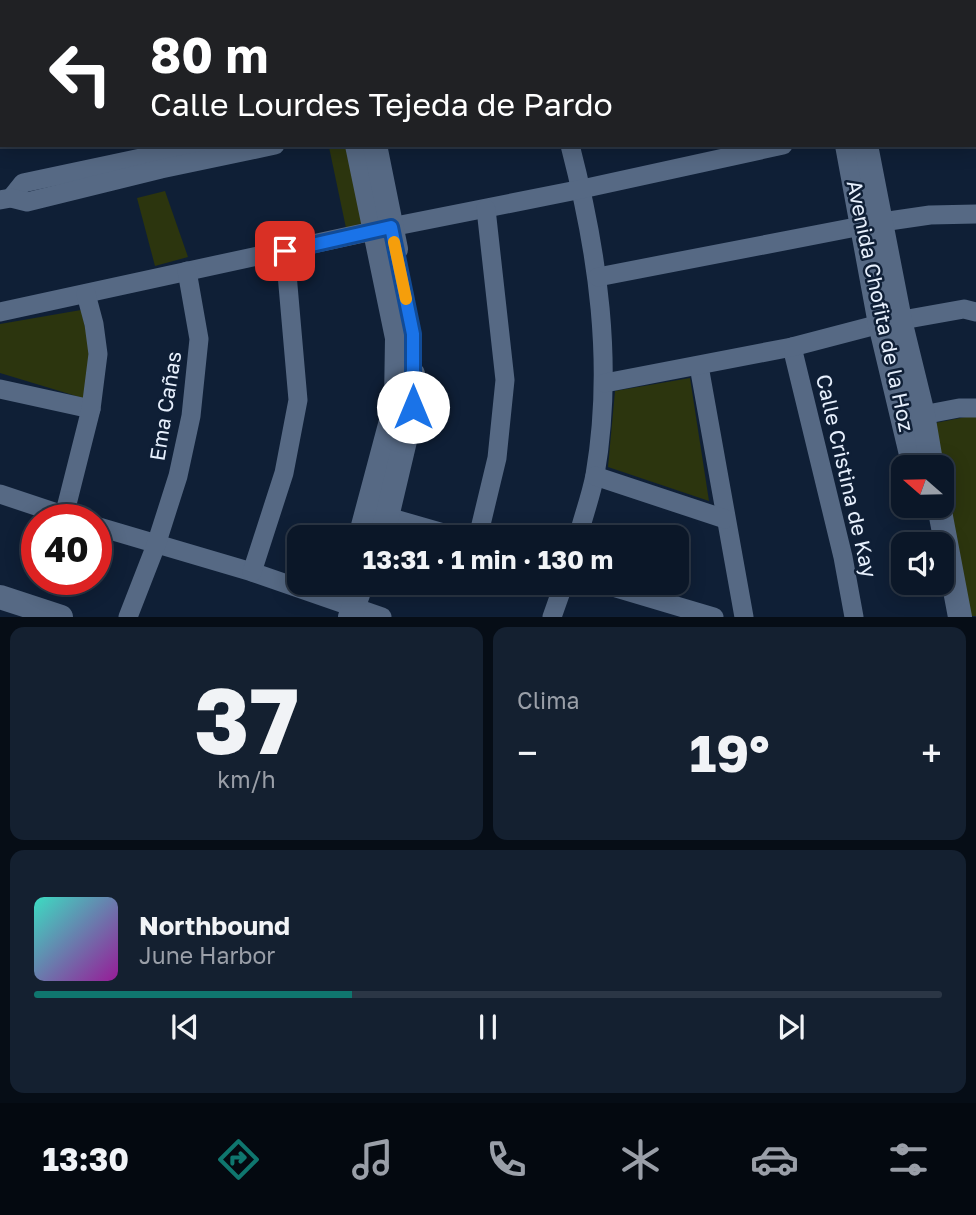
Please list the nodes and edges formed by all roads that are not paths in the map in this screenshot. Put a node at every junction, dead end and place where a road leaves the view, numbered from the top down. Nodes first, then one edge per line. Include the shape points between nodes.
1 (194, 147) edge
2 (254, 147) edge
3 (358, 147) edge
4 (375, 147) edge
5 (571, 147) edge
6 (774, 147) edge
7 (848, 147) edge
8 (866, 147) edge
9 (158, 156) edge
10 (582, 190) junction
11 (5, 199) edge
12 (486, 209) junction
13 (976, 214) edge
14 (872, 224) junction
15 (383, 229) junction
16 (285, 251) junction
17 (187, 271) junction
18 (598, 277) junction
19 (86, 295) junction
20 (0, 312) edge
21 (976, 312) edge
22 (890, 322) junction
23 (792, 347) junction
24 (699, 366) junction
25 (605, 383) junction
26 (0, 389) edge
27 (91, 408) junction
28 (976, 408) edge
29 (914, 417) junction
30 (914, 455) edge
31 (928, 455) edge
32 (595, 476) junction
33 (0, 494) edge
34 (29, 504) edge
35 (73, 504) edge
36 (725, 519) junction
37 (378, 522) edge
38 (481, 525) edge
39 (581, 525) edge
40 (112, 531) edge
41 (156, 545) junction
42 (252, 572) junction
43 (560, 595) edge
44 (640, 595) edge
45 (939, 595) edge
46 (953, 595) edge
47 (0, 597) edge
48 (344, 605) edge
49 (0, 610) edge
50 (19, 617) edge
51 (61, 617) edge
52 (128, 617) edge
53 (382, 617) edge
54 (552, 617) edge
55 (714, 617) edge
56 (744, 617) edge
57 (854, 617) edge
58 (944, 617) edge
59 (960, 617) edge

1 - 9 street
2 - 9 street
3 - 15 street
4 - 15 street
5 - 10 street
6 - 10 street
7 - 14 street, Avenida Chofita de la Hoz
8 - 14 street, Avenida Chofita de la Hoz
9 - 11 street via 27,202
10 - 12 street
10 - 18 street
12 - 15 street
12 - 38 street via 505,380 497,458
13 - 14 street
14 - 18 street
14 - 22 street, Avenida Chofita de la Hoz
15 - 16 street
15 - 37 street via 413,334 413,407
16 - 17 street
16 - 42 street via 298,400 285,473
17 - 19 street
17 - 41 street, Ema Cañas via 199,339 191,416
18 - 25 street
19 - 20 street
19 - 27 street via 98,355
21 - 22 street via 964,309
22 - 23 street
22 - 29 street, Avenida Chofita de la Hoz
23 - 24 street
23 - 57 street, Calle Cristina de Kay
24 - 25 street
24 - 36 street
25 - 32 street
26 - 27 street
27 - 35 street
28 - 29 street
29 - 30 street, Avenida Chofita de la Hoz
29 - 31 street, Avenida Chofita de la Hoz
32 - 36 street
32 - 39 street
33 - 34 street
36 - 56 street
40 - 41 street
41 - 42 street
41 - 52 street, Ema Cañas
42 - 48 street
43 - 54 street
44 - 55 street
45 - 58 street
46 - 59 street
47 - 51 street
48 - 53 street
49 - 50 street

